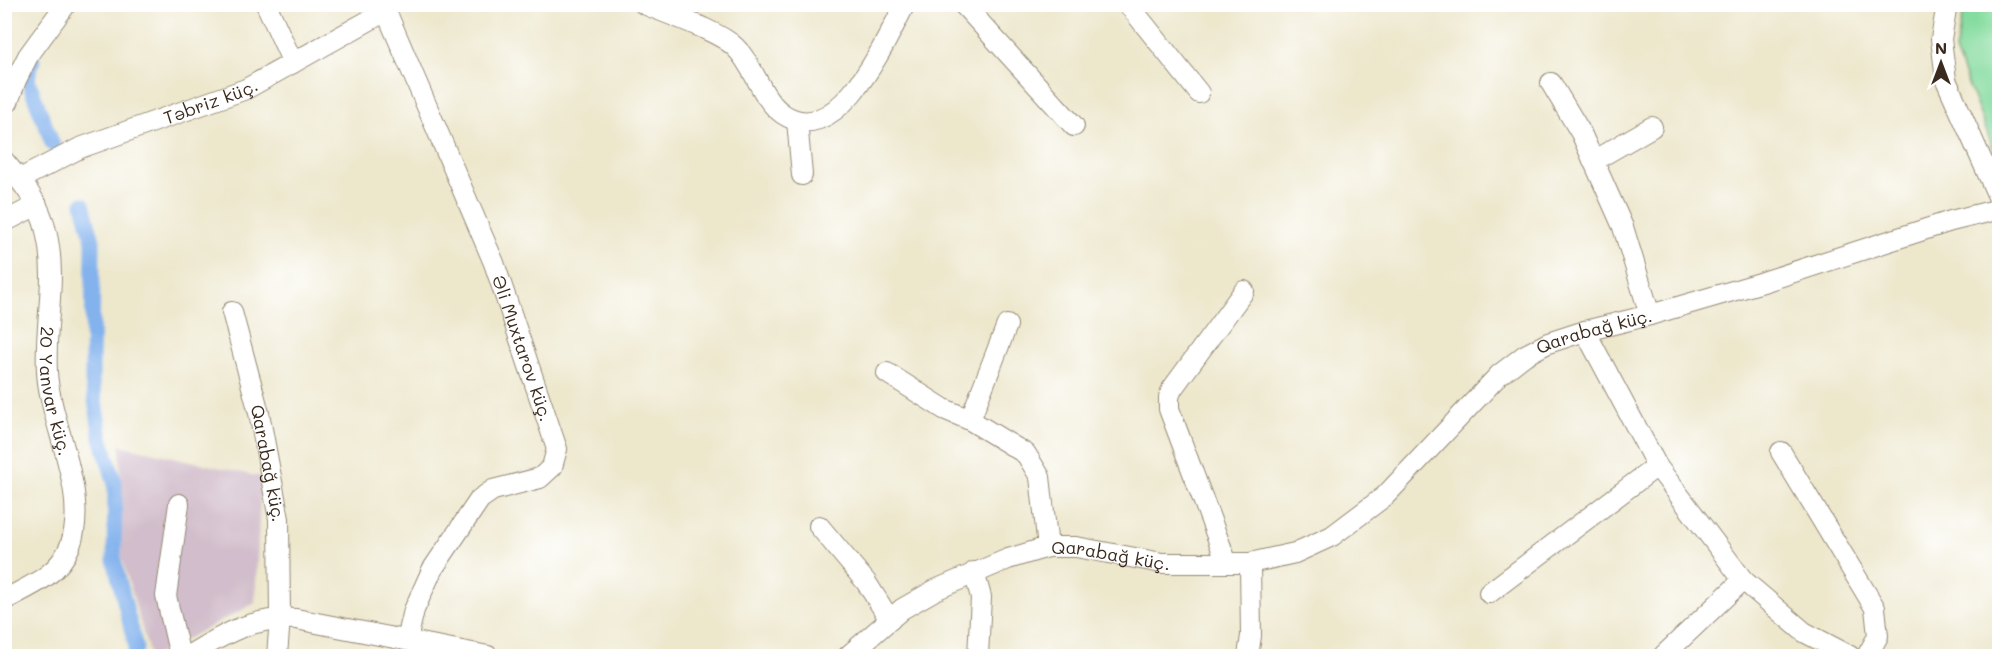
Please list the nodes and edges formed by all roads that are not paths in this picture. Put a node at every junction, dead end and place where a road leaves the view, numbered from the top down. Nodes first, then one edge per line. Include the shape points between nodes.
1 (66, 4) edge
2 (266, 4) edge
3 (644, 4) edge
4 (905, 4) edge
5 (963, 4) edge
6 (1128, 4) edge
7 (1947, 4) edge
8 (388, 8) edge
9 (293, 63) junction
10 (1551, 83) dead end
11 (1199, 93) dead end
12 (4, 105) edge
13 (797, 121) junction
14 (1074, 126) dead end
15 (1653, 128) dead end
16 (4, 161) edge
17 (1593, 161) junction
18 (802, 175) dead end
19 (20, 179) junction
20 (2000, 201) edge
21 (38, 205) junction
22 (2000, 209) edge
23 (4, 222) edge
24 (1244, 291) dead end
25 (232, 312) dead end
26 (1650, 315) junction
27 (1007, 325) dead end
28 (1584, 331) junction
29 (887, 372) dead end
30 (970, 420) junction
31 (1781, 452) dead end
32 (1658, 466) junction
33 (178, 504) dead end
34 (819, 526) dead end
35 (1048, 547) junction
36 (1227, 563) junction
37 (1250, 563) junction
38 (974, 572) junction
39 (1743, 580) junction
40 (1489, 593) dead end
41 (4, 600) edge
42 (280, 618) junction
43 (890, 620) junction
44 (406, 640) junction
45 (431, 651) edge
46 (1664, 655) dead end
47 (180, 657) edge
48 (188, 657) edge
49 (277, 657) edge
50 (488, 657) edge
51 (848, 657) edge
52 (978, 657) edge
53 (1248, 657) edge
54 (1850, 657) edge
55 (1867, 657) edge

1 - 12 street via 28,56
2 - 9 street
3 - 13 street via 735,46 763,92 782,113
4 - 13 street via 871,70 840,107 824,118
5 - 14 street
6 - 11 street
7 - 20 street via 1941,39 1946,80
8 - 9 street, Təbriz küç.
8 - 44 street, Əli Muxtarov küç. via 494,264 557,449 552,467 540,478 493,490 480,499 432,570
9 - 19 street, Təbriz küç. via 246,89 80,148
10 - 17 street
13 - 18 street
15 - 17 street
16 - 19 street, 20 Yanvar küç.
17 - 26 street via 1623,227
19 - 21 street, 20 Yanvar küç.
21 - 23 street
21 - 41 street, 20 Yanvar küç. via 52,266 47,372 75,500 74,525 70,546 61,563 40,583
22 - 26 street, Qarabağ küç.
24 - 36 street via 1169,397 1169,409
25 - 42 street, Qarabağ küç. via 259,413 279,519
26 - 28 street, Qarabağ küç.
27 - 30 street
28 - 32 street
28 - 37 street, Qarabağ küç. via 1548,343 1499,375 1385,496 1332,536 1295,553
29 - 30 street via 944,409
30 - 35 street via 1026,454 1040,477
31 - 55 street via 1875,608 1878,636
32 - 39 street
32 - 40 street
33 - 47 street via 166,596
34 - 43 street via 866,582
35 - 36 street, Qarabağ küç. via 1076,547 1162,563
35 - 38 street, Qarabağ küç.
36 - 37 street, Qarabağ küç.
37 - 53 street
38 - 43 street, Qarabağ küç. via 935,590
38 - 52 street via 981,597
39 - 46 street
39 - 54 street via 1804,632
42 - 44 street
42 - 48 street via 230,631
42 - 49 street, Qarabağ küç.
43 - 51 street, Qarabağ küç.
44 - 45 street
45 - 50 street

